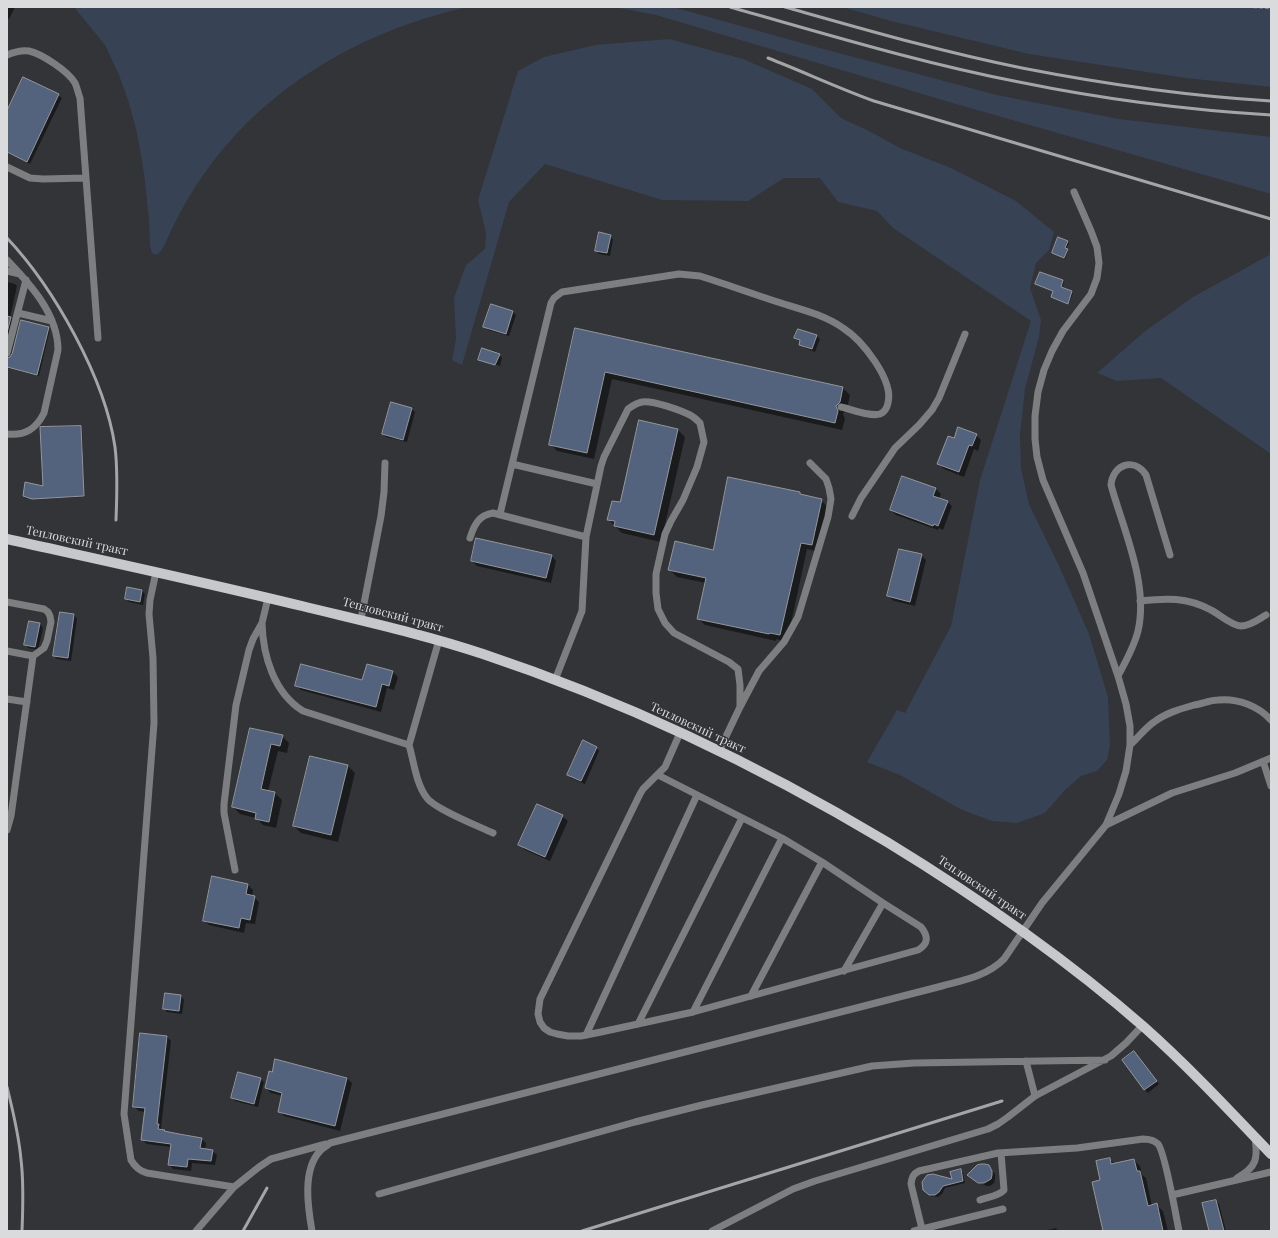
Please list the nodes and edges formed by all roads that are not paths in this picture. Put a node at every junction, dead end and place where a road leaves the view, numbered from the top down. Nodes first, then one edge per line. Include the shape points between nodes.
1 (7, 55) edge
2 (7, 167) edge
3 (86, 178) junction
4 (1074, 192) dead end
5 (7, 260) edge
6 (7, 271) edge
7 (20, 274) junction
8 (26, 280) junction
9 (18, 312) junction
10 (52, 321) junction
11 (965, 334) dead end
12 (98, 338) dead end
13 (8, 353) edge
14 (841, 407) dead end
15 (7, 434) edge
16 (385, 463) dead end
17 (810, 463) dead end
18 (512, 464) junction
19 (597, 484) junction
20 (500, 514) junction
21 (852, 516) dead end
22 (586, 537) junction
23 (470, 538) dead end
24 (7, 539) edge
25 (1170, 555) dead end
26 (156, 572) junction
27 (268, 598) junction
28 (1140, 601) junction
29 (7, 602) edge
30 (1266, 615) dead end
31 (361, 619) junction
32 (262, 623) junction
33 (440, 640) junction
34 (7, 651) edge
35 (34, 656) junction
36 (1118, 676) junction
37 (555, 680) junction
38 (7, 699) edge
39 (27, 702) junction
40 (740, 707) junction
41 (1271, 720) edge
42 (680, 733) junction
43 (409, 744) junction
44 (1130, 745) junction
45 (719, 751) junction
46 (1271, 758) edge
47 (1263, 761) junction
48 (658, 775) junction
49 (1271, 786) edge
50 (697, 795) junction
51 (742, 818) junction
52 (1106, 825) junction
53 (7, 830) edge
54 (493, 833) dead end
55 (782, 838) junction
56 (822, 862) junction
57 (235, 870) dead end
58 (883, 903) junction
59 (1023, 931) junction
60 (844, 970) junction
61 (751, 996) junction
62 (693, 1012) junction
63 (638, 1024) junction
64 (1142, 1026) junction
65 (586, 1034) junction
66 (1104, 1060) junction
67 (1026, 1061) junction
68 (1035, 1096) junction
69 (1255, 1138) junction
70 (330, 1143) junction
71 (1001, 1153) junction
72 (1271, 1154) edge
73 (1271, 1172) edge
74 (1232, 1181) junction
75 (234, 1187) junction
76 (379, 1194) dead end
77 (1172, 1195) junction
78 (980, 1200) dead end
79 (1003, 1209) dead end
80 (922, 1229) junction
81 (196, 1231) edge
82 (312, 1231) edge
83 (712, 1231) edge
84 (914, 1231) edge
85 (1179, 1231) edge

1 - 3 lane via 16,51 29,51 52,62 66,72 75,83 80,98
2 - 3 lane via 30,178
3 - 12 lane
4 - 36 lane via 1097,247 1097,278 1091,294 1062,331 1044,370 1037,398 1035,439 1044,480 1083,573
5 - 7 lane
6 - 7 lane
7 - 8 lane
8 - 9 lane
8 - 10 lane
9 - 10 lane
9 - 13 lane
10 - 15 lane via 58,350 44,413 40,421 28,432
11 - 21 lane via 932,410 895,448 861,498
14 - 18 lane via 878,414 887,407 889,392 882,372 861,343 831,320 689,274 567,290 551,303
16 - 31 lane via 381,516
17 - 40 lane via 826,479 831,499 828,517 798,617 784,642 759,670
18 - 19 lane
18 - 20 lane
19 - 22 lane
19 - 40 lane via 604,457 628,409 634,405 642,402 659,404 690,415 700,423 704,442 697,467 665,534 656,574 658,609 674,633 738,669
20 - 22 lane
20 - 23 lane via 489,514 479,519
22 - 37 lane via 582,611
24 - 26 main road, Тепловский тракт
25 - 28 lane via 1146,475 1135,465 1119,467 1111,485 1136,568
26 - 27 main road, Тепловский тракт
26 - 75 lane via 149,614 154,723 125,1123 131,1160 142,1172
27 - 31 main road, Тепловский тракт
27 - 32 lane
28 - 30 lane via 1176,598 1188,600 1241,626
28 - 36 lane via 1138,630 1133,648
29 - 35 lane via 44,609 50,616 46,645
31 - 33 main road, Тепловский тракт
32 - 43 lane via 263,640 271,669 277,684 293,705 303,711
32 - 57 lane via 249,650 236,705 224,804
33 - 37 main road, Тепловский тракт
33 - 43 lane
34 - 35 lane
35 - 39 lane
36 - 44 lane via 1130,726
37 - 42 main road, Тепловский тракт
38 - 39 lane
39 - 53 lane
40 - 45 lane
41 - 44 lane via 1250,705 1218,700 1179,709 1167,715 1154,722
42 - 45 main road, Тепловский тракт
42 - 48 lane via 667,763
43 - 54 lane via 422,791 427,799 436,806
44 - 52 lane via 1126,771
45 - 59 main road, Тепловский тракт via 846,818 932,870
46 - 47 lane
47 - 49 lane
47 - 52 lane via 1172,793
48 - 50 lane
48 - 65 lane via 640,794 538,1006 540,1022 550,1032 568,1036
50 - 51 lane
50 - 65 lane
51 - 55 lane
51 - 63 lane
52 - 59 lane via 1042,903
55 - 56 lane
55 - 62 lane
56 - 58 lane
56 - 61 lane
58 - 60 lane
58 - 60 lane via 925,931 924,947
59 - 64 main road, Тепловский тракт
59 - 70 lane via 1004,960 991,970 974,977
60 - 61 lane
61 - 62 lane
62 - 63 lane
63 - 65 lane
64 - 66 lane via 1126,1043
64 - 69 main road, Тепловский тракт
66 - 67 lane
66 - 68 lane
67 - 68 lane
67 - 76 lane via 872,1066 635,1122
68 - 83 lane via 988,1129 793,1189
69 - 72 main road, Тепловский тракт
69 - 74 lane via 1255,1162
70 - 75 lane via 271,1159
70 - 82 lane via 320,1151 311,1169 308,1197
71 - 77 lane via 1077,1148 1149,1139 1160,1148
71 - 78 lane via 1004,1190
71 - 80 lane via 915,1174 911,1184
73 - 74 lane
74 - 77 lane
75 - 81 lane
77 - 85 lane
79 - 80 lane
80 - 84 lane

